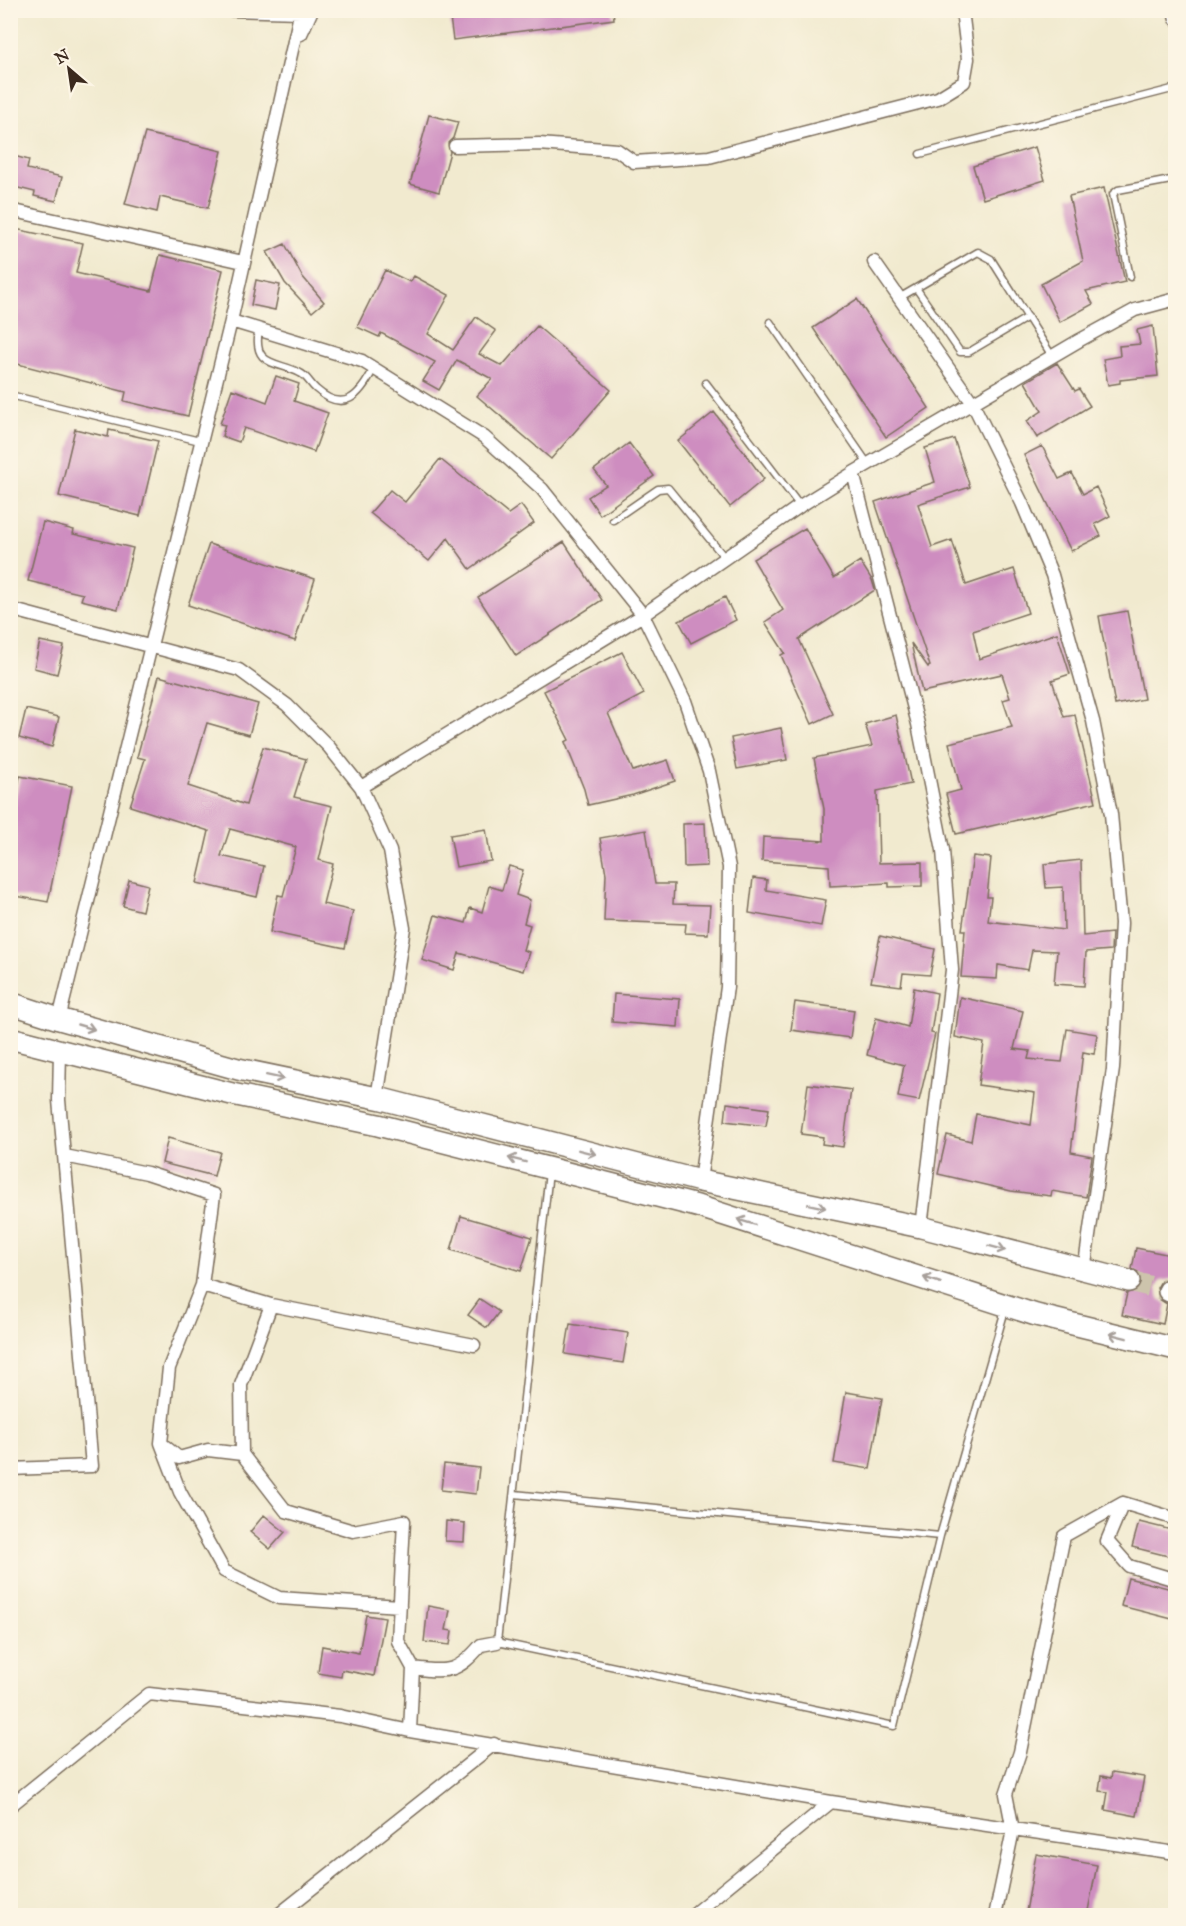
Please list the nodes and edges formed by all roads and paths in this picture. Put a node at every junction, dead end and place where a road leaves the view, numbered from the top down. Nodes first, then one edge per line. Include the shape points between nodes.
1 (232, 10) edge
2 (962, 10) edge
3 (1174, 10) edge
4 (304, 11) edge
5 (1176, 20) edge
6 (1176, 88) edge
7 (455, 146) dead end
8 (920, 154) dead end
9 (1176, 179) edge
10 (10, 210) edge
11 (243, 262) junction
12 (874, 262) dead end
13 (1130, 277) dead end
14 (916, 288) junction
15 (899, 298) junction
16 (1176, 299) edge
17 (1028, 317) junction
18 (231, 321) junction
19 (770, 322) dead end
20 (260, 330) junction
21 (1052, 356) junction
22 (374, 368) junction
23 (706, 383) dead end
24 (10, 395) edge
25 (972, 402) junction
26 (200, 441) junction
27 (869, 464) junction
28 (853, 473) junction
29 (800, 506) junction
30 (613, 520) dead end
31 (725, 558) junction
32 (10, 609) edge
33 (643, 615) junction
34 (151, 646) junction
35 (361, 787) junction
36 (10, 1003) edge
37 (59, 1019) junction
38 (10, 1038) edge
39 (60, 1051) junction
40 (377, 1098) junction
41 (65, 1156) junction
42 (549, 1168) junction
43 (700, 1181) junction
44 (921, 1227) junction
45 (1084, 1271) junction
46 (1129, 1281) tunnel mouth
47 (202, 1285) junction
48 (271, 1305) junction
49 (1007, 1305) junction
50 (474, 1345) dead end
51 (1176, 1348) edge
52 (161, 1443) junction
53 (242, 1454) junction
54 (10, 1469) edge
55 (514, 1494) junction
56 (1123, 1503) junction
57 (1176, 1518) edge
58 (940, 1536) junction
59 (1176, 1580) edge
60 (400, 1606) junction
61 (497, 1642) junction
62 (413, 1668) junction
63 (410, 1731) junction
64 (494, 1744) junction
65 (831, 1802) junction
66 (10, 1806) edge
67 (1013, 1830) junction
68 (1176, 1853) edge
69 (278, 1916) edge
70 (691, 1916) edge
71 (994, 1916) edge

1 - 4 street
2 - 7 street via 968,59 964,82 938,98 709,157 634,162 617,150 539,144
3 - 5 street
4 - 11 street
6 - 8 lane
9 - 13 lane via 1113,194
10 - 11 street
11 - 18 street
12 - 15 street
14 - 15 lane
14 - 17 lane via 978,252 985,254
14 - 17 lane via 960,352 969,352
15 - 25 street
16 - 21 street via 1135,310
17 - 21 lane
18 - 20 street
18 - 26 street
19 - 27 lane
20 - 22 street
20 - 22 lane via 257,340 264,358 300,373 337,403 345,402 363,388
21 - 25 street
22 - 33 street via 484,437 542,489
23 - 29 lane
24 - 26 lane
25 - 27 street
25 - 45 street via 1052,575 1093,721 1111,814 1121,923 1113,1069
26 - 34 street
27 - 28 street
28 - 29 street
28 - 44 street via 918,724 943,850 952,970
29 - 31 street
30 - 31 lane via 658,489 668,488
31 - 33 street
32 - 34 street
33 - 35 street
33 - 43 street via 686,701 708,771 729,867 727,987
34 - 35 street via 239,670 286,705 329,747
34 - 37 street
35 - 40 street via 390,851 404,928
36 - 37 highway
37 -> 40 highway via 238,1069
38 - 39 highway
39 - 41 street via 58,1100
42 -> 39 highway
40 -> 43 highway
41 - 47 street via 147,1173 214,1195
41 - 54 street via 92,1466
49 -> 42 highway via 697,1206
42 - 55 lane
43 -> 44 highway
44 -> 45 highway
45 - 46 highway
47 - 48 street
47 - 52 street via 169,1368
48 - 50 street
48 - 53 street via 241,1385
51 -> 49 highway
49 - 58 lane
52 - 53 street via 178,1458 208,1450
52 - 60 street via 180,1492 224,1571 279,1598
53 - 60 street via 286,1511 353,1530 404,1521
55 - 58 lane
55 - 61 lane
56 - 57 street
56 - 59 street via 1107,1541 1129,1566
56 - 67 street via 1064,1536 1020,1752 1006,1794
58 - 61 lane via 894,1726
60 - 62 street via 398,1641
61 - 62 street via 481,1645 463,1666 436,1671
62 - 63 street
63 - 64 street
63 - 66 street via 340,1716 149,1694
64 - 65 street
64 - 69 street
65 - 67 street
65 - 70 street
67 - 68 street
67 - 71 street

